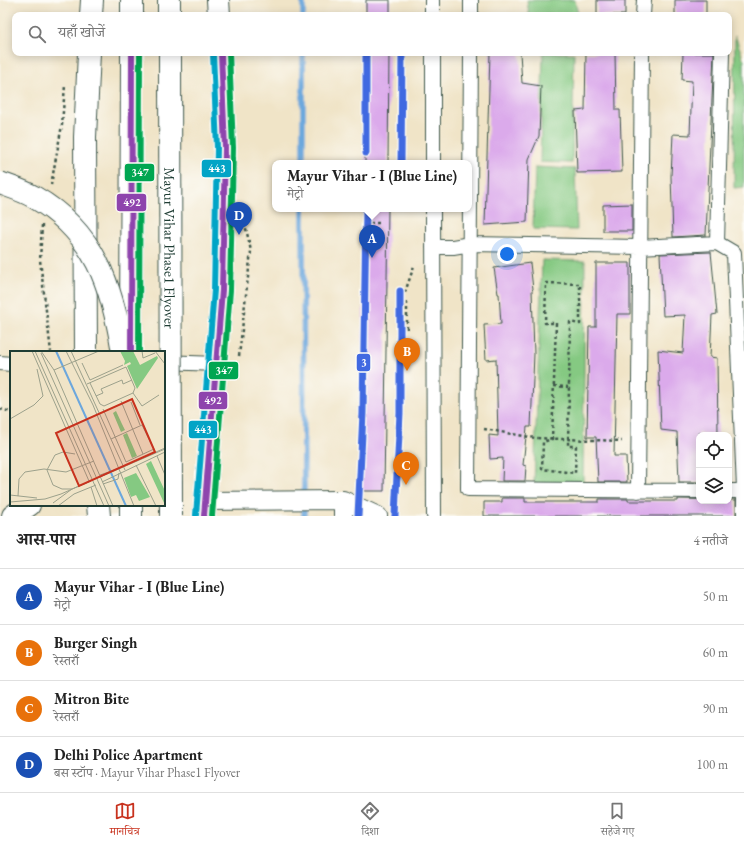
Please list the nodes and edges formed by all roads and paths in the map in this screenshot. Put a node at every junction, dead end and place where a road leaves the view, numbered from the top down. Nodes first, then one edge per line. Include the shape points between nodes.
1 (92, 0) edge
2 (132, 0) edge
3 (170, 0) edge
4 (218, 0) edge
5 (432, 0) edge
6 (471, 0) edge
7 (644, 0) edge
8 (91, 12) edge
9 (132, 12) edge
10 (170, 12) edge
11 (219, 12) edge
12 (432, 12) edge
13 (471, 12) edge
14 (642, 12) edge
15 (89, 56) edge
16 (132, 56) edge
17 (170, 56) edge
18 (221, 56) edge
19 (433, 56) edge
20 (471, 56) edge
21 (642, 56) edge
22 (722, 56) edge
23 (433, 160) edge
24 (470, 160) edge
25 (0, 183) edge
26 (433, 212) edge
27 (470, 212) edge
28 (364, 223) dead end
29 (379, 223) dead end
30 (718, 243) junction
31 (470, 244) junction
32 (433, 247) junction
33 (639, 247) junction
34 (414, 266) dead end
35 (407, 302) dead end
36 (407, 332) dead end
37 (402, 340) dead end
38 (86, 351) edge
39 (123, 351) edge
40 (131, 351) edge
41 (165, 362) edge
42 (0, 363) edge
43 (10, 364) edge
44 (216, 364) junction
45 (554, 386) junction
46 (568, 386) junction
47 (0, 409) edge
48 (10, 412) edge
49 (469, 426) junction
50 (552, 439) junction
51 (568, 440) junction
52 (638, 442) junction
53 (638, 491) junction
54 (696, 491) edge
55 (732, 491) edge
56 (744, 491) edge
57 (28, 506) edge
58 (98, 506) edge
59 (211, 506) edge
60 (343, 508) edge
61 (13, 516) edge
62 (99, 516) edge
63 (171, 516) edge
64 (378, 516) edge
65 (434, 516) edge
66 (744, 516) edge

1 - 8 highway
2 - 9 highway
3 - 10 highway
4 - 11 highway
5 - 12 street
6 - 13 street
7 - 14 street
15 - 38 highway via 85,137
16 - 40 highway
17 - 63 highway, Mayur Vihar Phase1 Flyover, bridge
18 - 44 highway via 225,164 222,290
19 - 23 street
20 - 24 street
21 - 33 street
22 - 30 street
25 - 39 highway, bridge via 33,196 64,218 87,244 110,288
26 - 32 street
27 - 31 street
28 - 29 path
30 - 33 street
30 - 56 street via 734,253
31 - 32 street
31 - 33 street
31 - 49 street
32 - 65 street
33 - 52 street
34 - 37 path via 402,301
35 - 36 path
41 - 44 street
42 - 43 street
44 - 59 highway
45 - 46 path
45 - 46 path via 556,323 545,322 546,283 580,284 580,324 570,322
45 - 50 path
46 - 51 path
47 - 48 path
49 - 50 path
49 - 53 street via 468,489
50 - 51 path
50 - 51 path via 543,442 542,469 575,473 576,446 568,446
51 - 52 path
52 - 53 street
53 - 54 street
55 - 56 street
56 - 66 street
57 - 61 highway
58 - 62 highway
59 - 60 street
60 - 64 street

